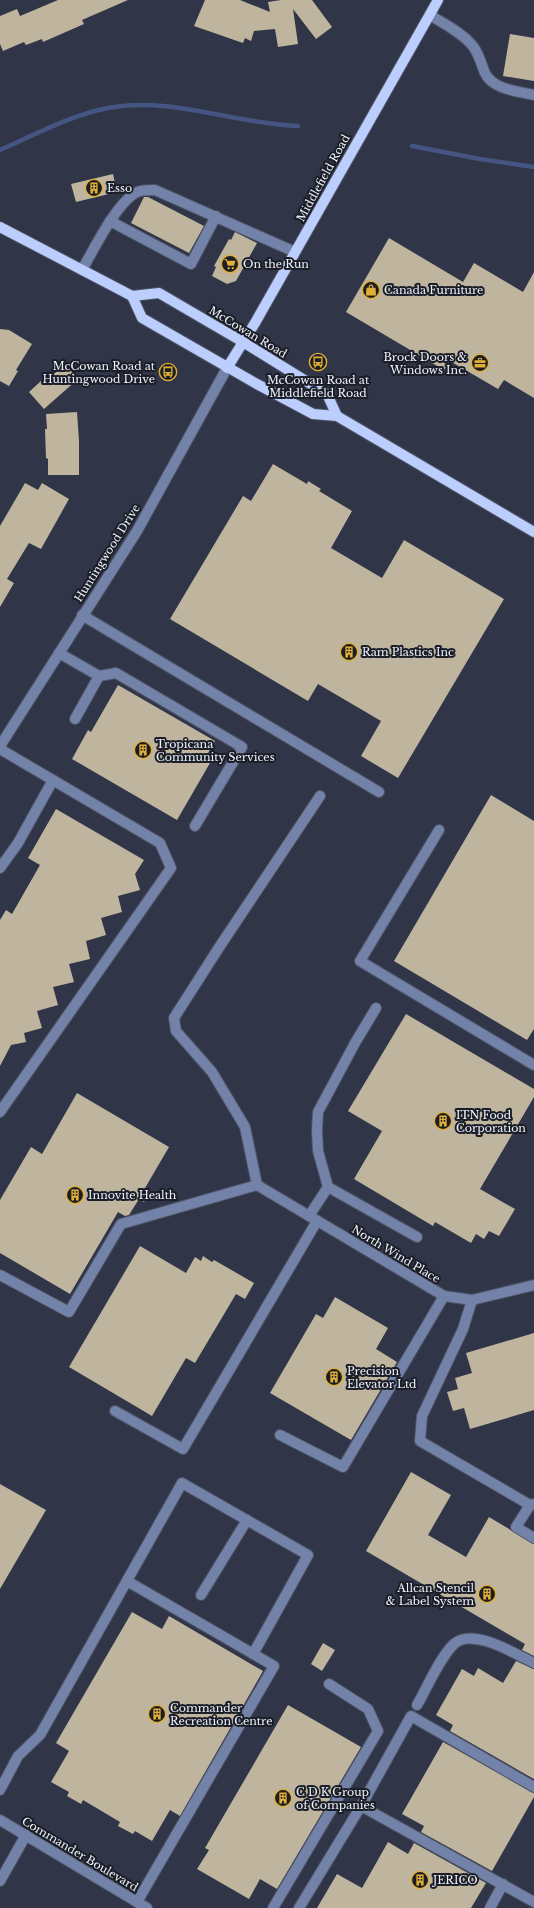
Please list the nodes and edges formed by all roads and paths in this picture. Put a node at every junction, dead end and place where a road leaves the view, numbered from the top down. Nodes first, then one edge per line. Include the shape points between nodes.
1 (438, 0) edge
2 (430, 14) junction
3 (534, 95) edge
4 (216, 216) junction
5 (110, 221) junction
6 (0, 227) edge
7 (295, 252) junction
8 (82, 270) junction
9 (132, 296) junction
10 (243, 342) junction
11 (227, 368) junction
12 (337, 416) junction
13 (534, 532) edge
14 (82, 615) junction
15 (59, 653) junction
16 (99, 676) junction
17 (76, 719) dead end
18 (0, 747) edge
19 (53, 780) junction
20 (379, 792) dead end
21 (320, 796) dead end
22 (194, 826) dead end
23 (439, 830) dead end
24 (0, 868) edge
25 (376, 1008) dead end
26 (534, 1065) edge
27 (0, 1112) edge
28 (257, 1185) junction
29 (328, 1187) junction
30 (313, 1219) junction
31 (417, 1237) dead end
32 (0, 1275) edge
33 (534, 1285) edge
34 (444, 1296) junction
35 (472, 1300) junction
36 (115, 1410) dead end
37 (280, 1435) dead end
38 (532, 1505) edge
39 (246, 1520) junction
40 (534, 1538) edge
41 (127, 1581) junction
42 (201, 1595) dead end
43 (253, 1654) junction
44 (534, 1663) edge
45 (329, 1684) dead end
46 (417, 1705) dead end
47 (534, 1788) edge
48 (0, 1790) edge
49 (361, 1806) junction
50 (0, 1820) edge
51 (26, 1835) junction
52 (0, 1881) edge
53 (503, 1884) junction
54 (137, 1902) junction
55 (534, 1902) edge
56 (534, 1905) edge
57 (147, 1908) edge
58 (273, 1908) edge
59 (299, 1908) edge
60 (490, 1908) edge
61 (532, 1908) edge

1 - 2 main road, Middlefield Road
2 - 3 street via 473,46 493,83 502,88
2 - 7 main road, Middlefield Road
4 - 5 street via 155,190 139,191 124,203
4 - 5 street via 191,264
4 - 7 street
5 - 8 street
6 - 8 main road
7 - 10 main road, Middlefield Road
8 - 9 main road
9 - 10 main road, McCowan Road via 159,293
9 - 11 main road via 142,318
10 - 11 main road, Middlefield Road
10 - 12 main road, McCowan Road via 327,394
11 - 12 main road via 313,414
11 - 14 street, Huntingwood Drive via 137,531
12 - 13 main road
14 - 15 street, Huntingwood Drive
14 - 20 street
15 - 16 street
15 - 18 street, Huntingwood Drive
16 - 17 street
16 - 22 street via 116,673 242,747
18 - 19 street
19 - 24 street via 18,843
19 - 27 street via 160,843 171,868
21 - 28 street via 174,1018 176,1031 212,1072 245,1127
23 - 26 street via 360,961
25 - 29 street via 318,1112 318,1151
28 - 30 street, North Wind Place
28 - 32 street via 121,1224 69,1312
29 - 30 street
29 - 31 street
30 - 34 street, North Wind Place
30 - 36 street via 183,1449
33 - 35 street, North Wind Place
34 - 35 street, North Wind Place
34 - 37 street via 343,1467
35 - 38 street via 462,1329 422,1416 420,1441
38 - 40 street via 516,1528
39 - 41 street via 182,1483
39 - 42 street
39 - 43 street via 308,1555
41 - 43 street
41 - 48 street via 40,1735 18,1756
43 - 54 street via 274,1666
44 - 46 street via 495,1644 465,1639 455,1643 447,1652
45 - 58 street via 368,1709 378,1731
47 - 49 street via 411,1716
49 - 53 street
49 - 59 street
50 - 51 street, Commander Boulevard
51 - 52 street
51 - 54 street, Commander Boulevard
53 - 55 street
53 - 60 street
54 - 57 street, Commander Boulevard
56 - 61 street

